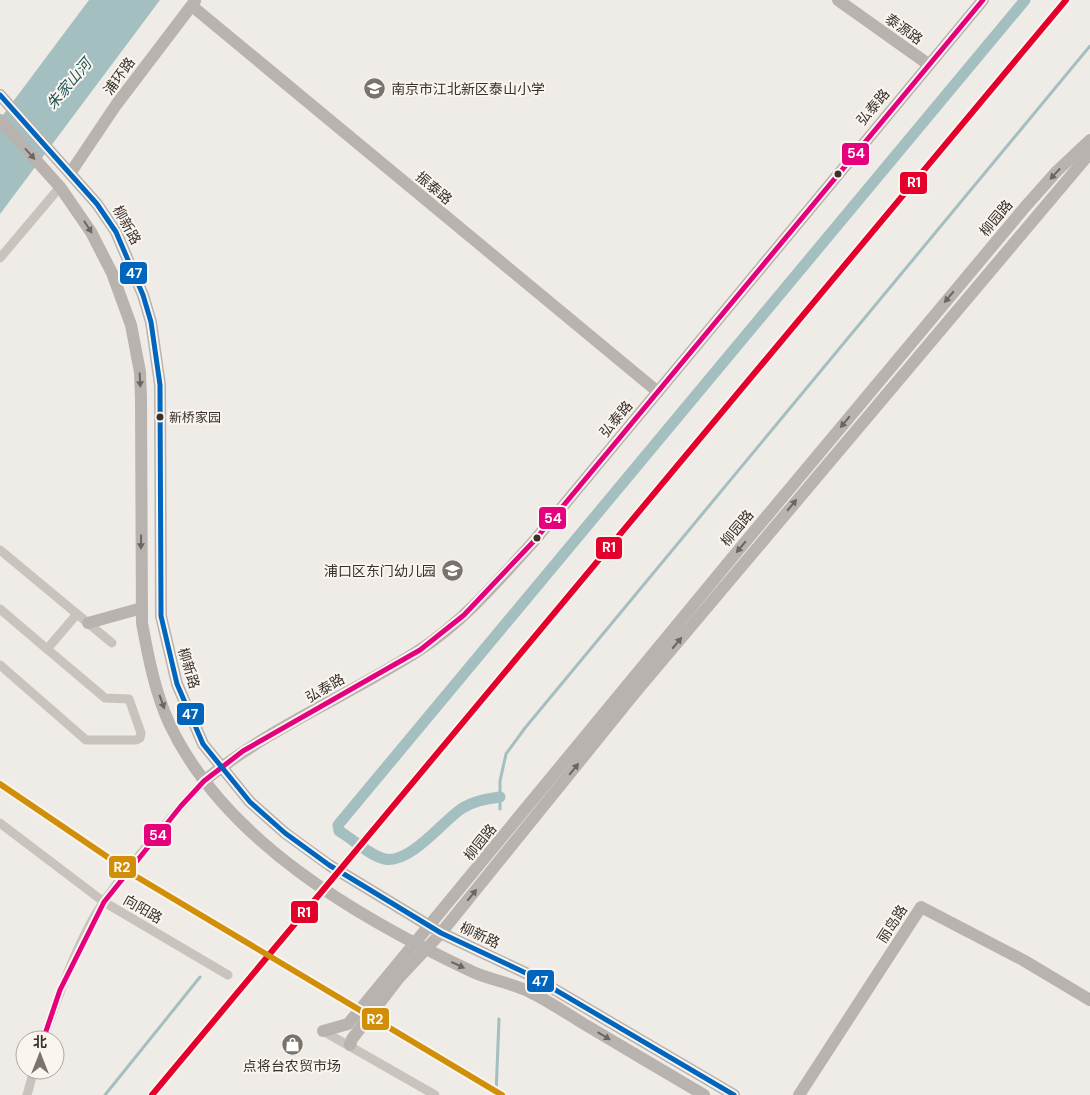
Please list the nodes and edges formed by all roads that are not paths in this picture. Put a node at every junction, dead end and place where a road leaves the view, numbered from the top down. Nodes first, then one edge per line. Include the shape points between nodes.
1 (838, 0) edge
2 (983, 0) edge
3 (194, 3) edge
4 (928, 64) junction
5 (2, 97) edge
6 (0, 120) edge
7 (1090, 140) edge
8 (1090, 153) edge
9 (70, 172) junction
10 (60, 187) junction
11 (0, 258) edge
12 (658, 392) junction
13 (0, 550) edge
14 (142, 608) junction
15 (0, 609) edge
16 (77, 614) junction
17 (88, 623) junction
18 (112, 643) dead end
19 (47, 649) junction
20 (0, 665) edge
21 (221, 768) junction
22 (204, 782) junction
23 (0, 823) edge
24 (104, 902) junction
25 (430, 926) junction
26 (441, 933) junction
27 (415, 943) junction
28 (426, 950) junction
29 (228, 975) dead end
30 (1090, 1000) edge
31 (46, 1030) edge
32 (323, 1031) joint
33 (350, 1045) junction
34 (31, 1080) edge
35 (27, 1095) edge
36 (435, 1095) edge
37 (704, 1095) edge
38 (734, 1095) edge
39 (799, 1095) edge

1 - 4 street, 泰源路
2 - 4 street, 弘泰路
3 - 9 street, 浦环路 via 121,98
3 - 12 street, 振泰路
4 - 12 street, 弘泰路
5 - 9 street, 柳新路
6 -> 10 street
7 -> 25 street, 柳园路 via 1024,207
26 -> 8 street, 柳园路 via 634,694
9 - 21 street, 柳新路 via 116,232 151,322 160,385 161,616 170,664 184,704 203,744
10 - 11 street
10 -> 14 street via 91,232 112,273 125,305 136,350 141,398
12 - 21 street, 弘泰路 via 534,541 464,615 420,650 243,751
13 - 16 street
14 - 17 street
14 -> 22 street via 148,655 162,703 183,750
15 - 19 street
16 - 17 street
16 - 19 street
17 - 18 street
19 - 20 street via 105,698 129,699 140,738 86,740
21 - 22 street, 弘泰路
21 - 25 street, 柳新路 via 250,802 285,833 329,865
22 - 24 street
22 - 27 street via 288,863 363,914
23 - 24 street, 向阳路
24 - 29 street, 向阳路
24 - 31 street via 60,990
25 - 26 street, 柳新路
25 - 27 street, 柳园路
26 - 28 street, 柳园路
26 - 38 street, 柳新路 via 530,975
27 - 28 street
27 - 32 street, 柳园路 via 348,1024
28 - 33 street, 柳园路 via 374,1009
28 -> 37 street via 477,974 528,990
30 - 39 street, 丽岛路 via 1023,960 921,907
32 - 33 street
33 - 36 street
34 - 35 street

